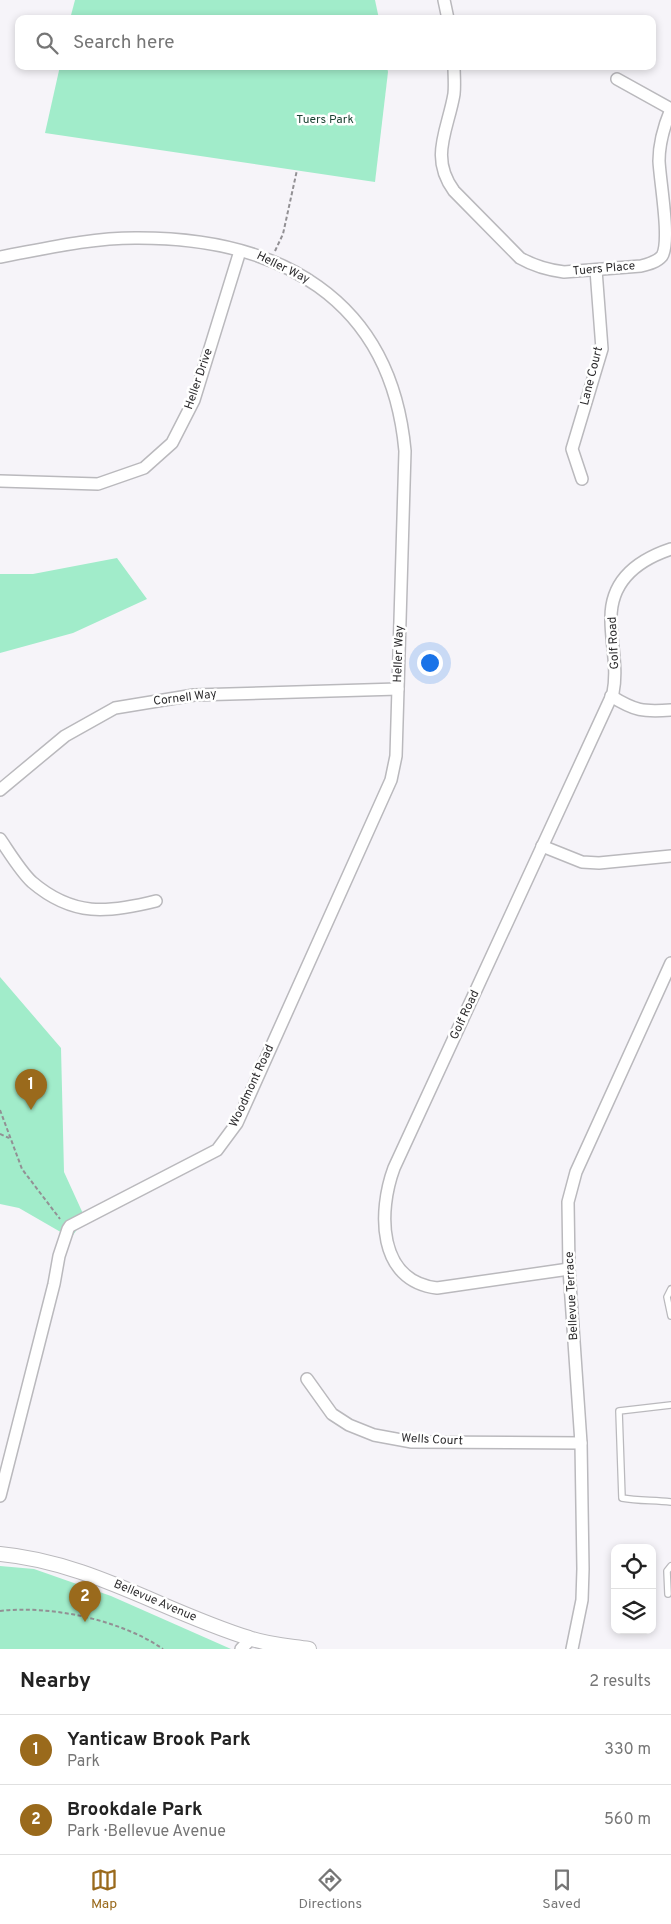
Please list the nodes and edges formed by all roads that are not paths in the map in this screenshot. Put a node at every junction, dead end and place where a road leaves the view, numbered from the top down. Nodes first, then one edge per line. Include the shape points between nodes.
1 (444, 0) edge
2 (447, 15) edge
3 (454, 70) edge
4 (617, 79) dead end
5 (671, 109) edge
6 (240, 251) junction
7 (0, 257) edge
8 (596, 270) junction
9 (582, 479) dead end
10 (0, 481) edge
11 (671, 549) edge
12 (398, 689) junction
13 (611, 696) junction
14 (671, 710) edge
15 (0, 790) edge
16 (0, 839) edge
17 (542, 846) junction
18 (671, 856) edge
19 (156, 901) dead end
20 (671, 964) edge
21 (569, 1269) junction
22 (671, 1289) edge
23 (671, 1316) edge
24 (307, 1379) dead end
25 (671, 1404) edge
26 (581, 1443) junction
27 (0, 1496) edge
28 (671, 1502) edge
29 (0, 1554) edge
30 (671, 1566) edge
31 (670, 1594) edge
32 (248, 1646) edge
33 (309, 1649) edge
34 (572, 1649) edge

1 - 2 street
3 - 8 street, Tuers Place via 454,92 441,156 443,172 454,191 520,258 552,271
4 - 5 street
5 - 8 street, Tuers Place via 659,149 667,236 665,250 658,260 650,264
6 - 7 street, Heller Way via 188,240 134,238 96,240
6 - 10 street, Heller Drive via 194,400 172,443 144,468 98,484
6 - 12 street, Heller Way via 256,254 312,281 346,310 384,365 399,407 405,451
8 - 9 street, Lane Court via 602,349 572,449
11 - 13 street, Golf Road via 634,566 614,598 610,618 616,679
12 - 15 street, Cornell Way via 194,695 115,708 65,736
12 - 27 street, Woodmont Road via 396,756 391,780 237,1123 217,1150 68,1229
13 - 14 street via 632,709 649,712
13 - 17 street, Golf Road
16 - 19 street via 32,882 60,900 82,908 109,911
17 - 18 street via 582,862
17 - 21 street, Golf Road via 394,1168 386,1198 385,1228 395,1263 410,1278 430,1287
20 - 21 street, Bellevue Terrace via 576,1172 568,1202
21 - 26 street, Bellevue Terrace
22 - 23 lane via 667,1297
24 - 26 street, Wells Court via 332,1414 374,1435 412,1442
25 - 28 lane via 619,1411 622,1498
26 - 34 street, Bellevue Terrace via 582,1600
29 - 32 street, Bellevue Avenue via 66,1566 212,1626
30 - 31 lane via 667,1571
32 - 33 street, Bellevue Avenue via 269,1644

